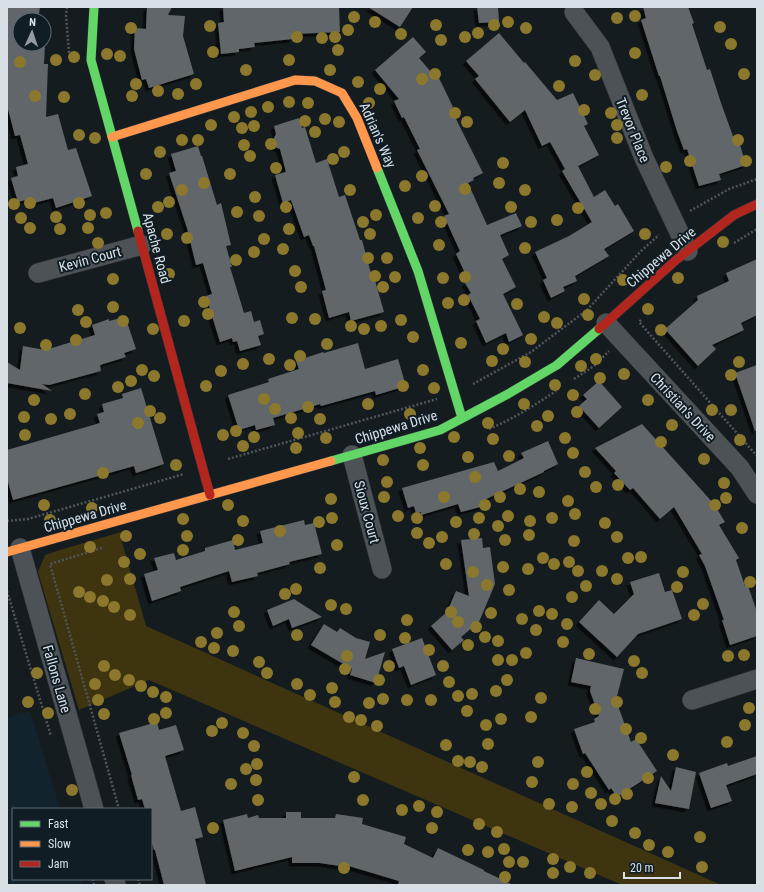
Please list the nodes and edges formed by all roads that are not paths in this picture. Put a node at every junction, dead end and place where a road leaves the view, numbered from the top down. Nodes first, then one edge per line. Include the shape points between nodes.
1 (94, 7) edge
2 (574, 12) dead end
3 (112, 137) junction
4 (757, 204) edge
5 (142, 245) junction
6 (688, 251) junction
7 (38, 273) dead end
8 (606, 323) junction
9 (462, 418) junction
10 (352, 455) junction
11 (757, 494) edge
12 (210, 495) junction
13 (13, 550) edge
14 (382, 569) dead end
15 (757, 679) edge
16 (692, 700) dead end
17 (94, 808) edge

1 - 3 street, Apache Road via 91,60
2 - 6 street, Trevor Place via 600,47 644,158
3 - 5 street, Apache Road
3 - 9 street, Adrian's Way via 295,80 315,81 342,93 358,118 418,271
4 - 6 street, Chippewa Drive via 734,215
5 - 7 street, Kevin Court
5 - 12 street, Apache Road
6 - 8 street, Chippewa Drive
8 - 9 street, Chippewa Drive via 557,364
8 - 11 street, Christian's Drive via 740,468
9 - 10 street, Chippewa Drive via 440,430
10 - 12 street, Chippewa Drive
10 - 14 street, Sioux Court
12 - 13 street, Chippewa Drive
13 - 17 street, Fallons Lane
15 - 16 street

